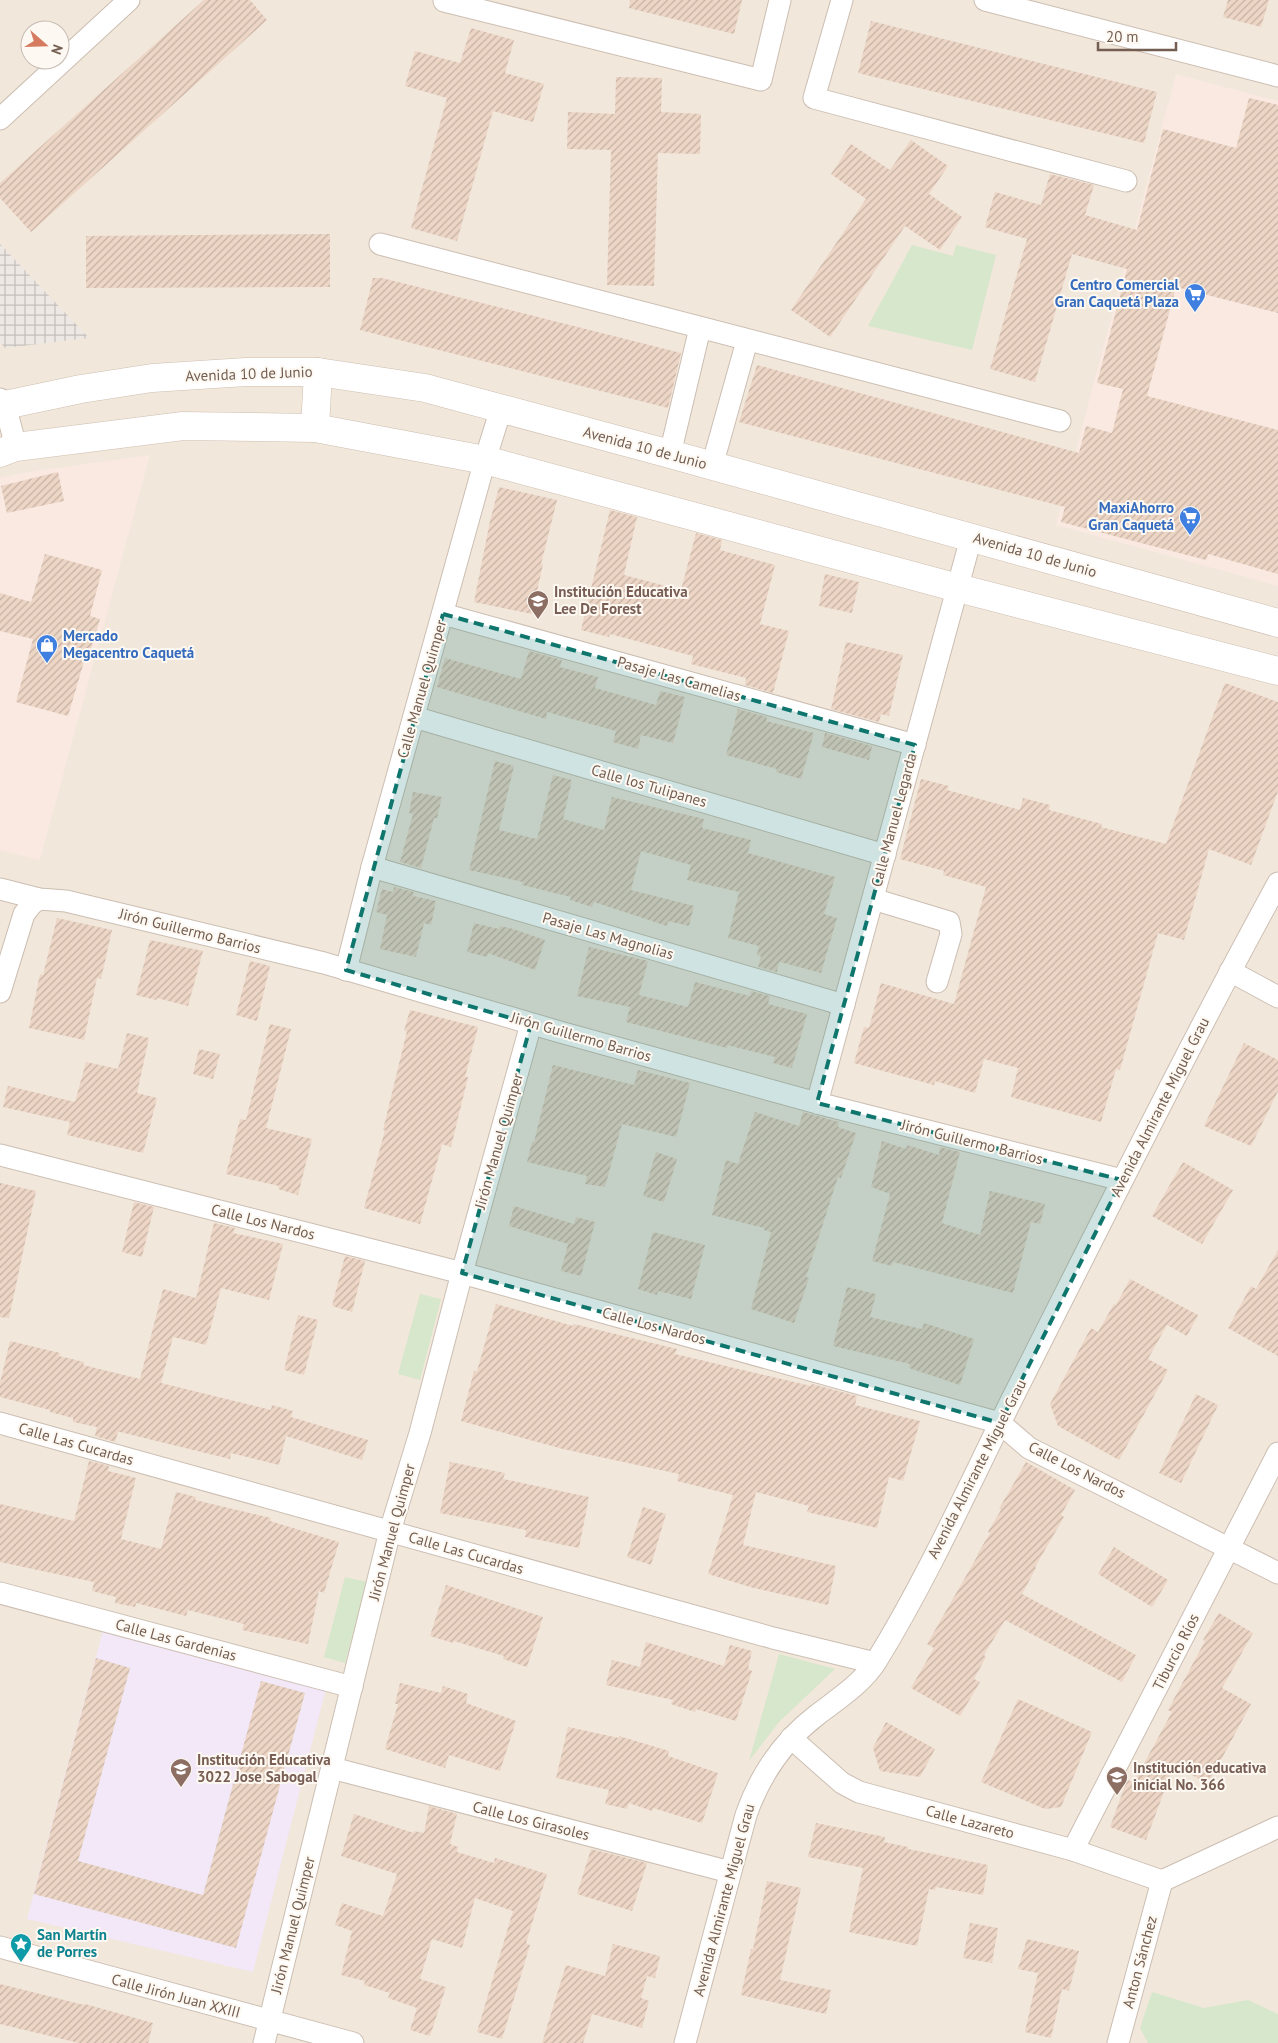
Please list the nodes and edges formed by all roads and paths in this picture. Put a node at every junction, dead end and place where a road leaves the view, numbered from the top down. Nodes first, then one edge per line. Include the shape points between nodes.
1 (444, 0) edge
2 (780, 0) edge
3 (842, 0) edge
4 (984, 0) edge
5 (116, 5) edge
6 (1278, 76) edge
7 (0, 119) edge
8 (1126, 180) dead end
9 (380, 244) dead end
10 (700, 328) junction
11 (747, 341) junction
12 (318, 372) junction
13 (2, 404) edge
14 (501, 409) junction
15 (1060, 421) dead end
16 (315, 428) junction
17 (8, 450) edge
18 (670, 454) junction
19 (485, 460) junction
20 (712, 466) junction
21 (971, 538) junction
22 (958, 588) junction
23 (443, 614) junction
24 (1278, 623) edge
25 (1278, 671) edge
26 (414, 717) junction
27 (915, 745) junction
28 (885, 855) junction
29 (372, 867) junction
30 (1278, 883) edge
31 (0, 889) edge
32 (39, 899) junction
33 (873, 899) junction
34 (346, 970) junction
35 (1230, 971) junction
36 (937, 982) dead end
37 (0, 992) edge
38 (1278, 997) edge
39 (844, 1005) junction
40 (532, 1024) junction
41 (817, 1103) junction
42 (0, 1155) edge
43 (1122, 1180) junction
44 (462, 1273) junction
45 (0, 1423) edge
46 (1000, 1423) junction
47 (1278, 1453) edge
48 (390, 1531) junction
49 (1230, 1548) junction
50 (1278, 1573) edge
51 (0, 1592) edge
52 (875, 1663) junction
53 (352, 1687) junction
54 (791, 1738) junction
55 (332, 1768) junction
56 (1278, 1827) edge
57 (1072, 1850) junction
58 (730, 1872) junction
59 (1162, 1881) junction
60 (0, 1947) edge
61 (269, 2021) junction
62 (264, 2043) edge
63 (353, 2043) edge
64 (685, 2043) edge
65 (1118, 2043) edge

1 - 2 street via 761,80
3 - 8 street via 814,98
4 - 6 street
5 - 7 street
9 - 10 street
10 - 11 street
10 - 18 street
11 - 15 street
11 - 20 street
12 - 13 street, Avenida 10 de Junio via 246,372 152,378
12 - 14 street, Avenida 10 de Junio via 424,388
12 - 16 street
13 - 17 street
14 - 18 street, Avenida 10 de Junio
14 - 19 street, Calle Manuel Quimper
16 - 17 street via 183,426
16 - 19 street
18 - 20 street, Avenida 10 de Junio
19 - 22 street
19 - 23 street, Calle Manuel Quimper
20 - 21 street, Avenida 10 de Junio
21 - 22 street, Calle Manuel Legarda
21 - 24 street, Avenida 10 de Junio
22 - 25 street
22 - 27 street, Calle Manuel Legarda
23 - 26 street, Calle Manuel Quimper
23 - 27 street, Pasaje Las Camelias
26 - 28 street, Calle los Tulipanes
26 - 29 street, Calle Manuel Quimper
27 - 28 street, Calle Manuel Legarda
28 - 33 street, Calle Manuel Legarda
29 - 34 street, Calle Manuel Quimper
29 - 39 street, Pasaje Las Magnolias
30 - 35 street, Avenida Almirante Miguel Grau
31 - 32 street, Jirón Guillermo Barrios
32 - 34 street, Jirón Guillermo Barrios via 66,901
32 - 37 street via 24,914
33 - 36 street via 949,922 951,934
33 - 39 street, Calle Manuel Legarda
34 - 40 street, Jirón Guillermo Barrios
35 - 38 street
35 - 43 street, Avenida Almirante Miguel Grau
39 - 41 street, Calle Manuel Legarda
40 - 41 street, Jirón Guillermo Barrios
40 - 44 street, Jirón Manuel Quimper
41 - 43 street, Jirón Guillermo Barrios
42 - 44 street, Calle Los Nardos
43 - 46 street, Avenida Almirante Miguel Grau
44 - 46 street, Calle Los Nardos
44 - 48 street, Jirón Manuel Quimper via 420,1433
45 - 48 street, Calle Las Cucardas
46 - 49 street, Calle Los Nardos via 1029,1448
46 - 52 street, Avenida Almirante Miguel Grau via 928,1567
47 - 49 street, Tiburcio Ríos
48 - 52 street, Calle Las Cucardas via 773,1638
48 - 53 street, Jirón Manuel Quimper
49 - 50 street, Calle Los Nardos
49 - 57 street, Tiburcio Ríos
51 - 53 street, Calle Las Gardenias
52 - 54 street, Avenida Almirante Miguel Grau via 838,1700
53 - 55 street, Jirón Manuel Quimper
54 - 57 street, Calle Lazareto via 842,1783 859,1792
54 - 58 street, Avenida Almirante Miguel Grau via 757,1786
55 - 58 street, Calle Los Girasoles
55 - 61 street, Jirón Manuel Quimper
56 - 59 street
57 - 59 street, Calle Lazareto
58 - 64 street, Avenida Almirante Miguel Grau
59 - 65 street, Anton Sánchez
60 - 61 street, Calle Jirón Juan XXIII
61 - 62 street, Jirón Manuel Quimper
61 - 63 street, Calle Jirón Juan XXIII

